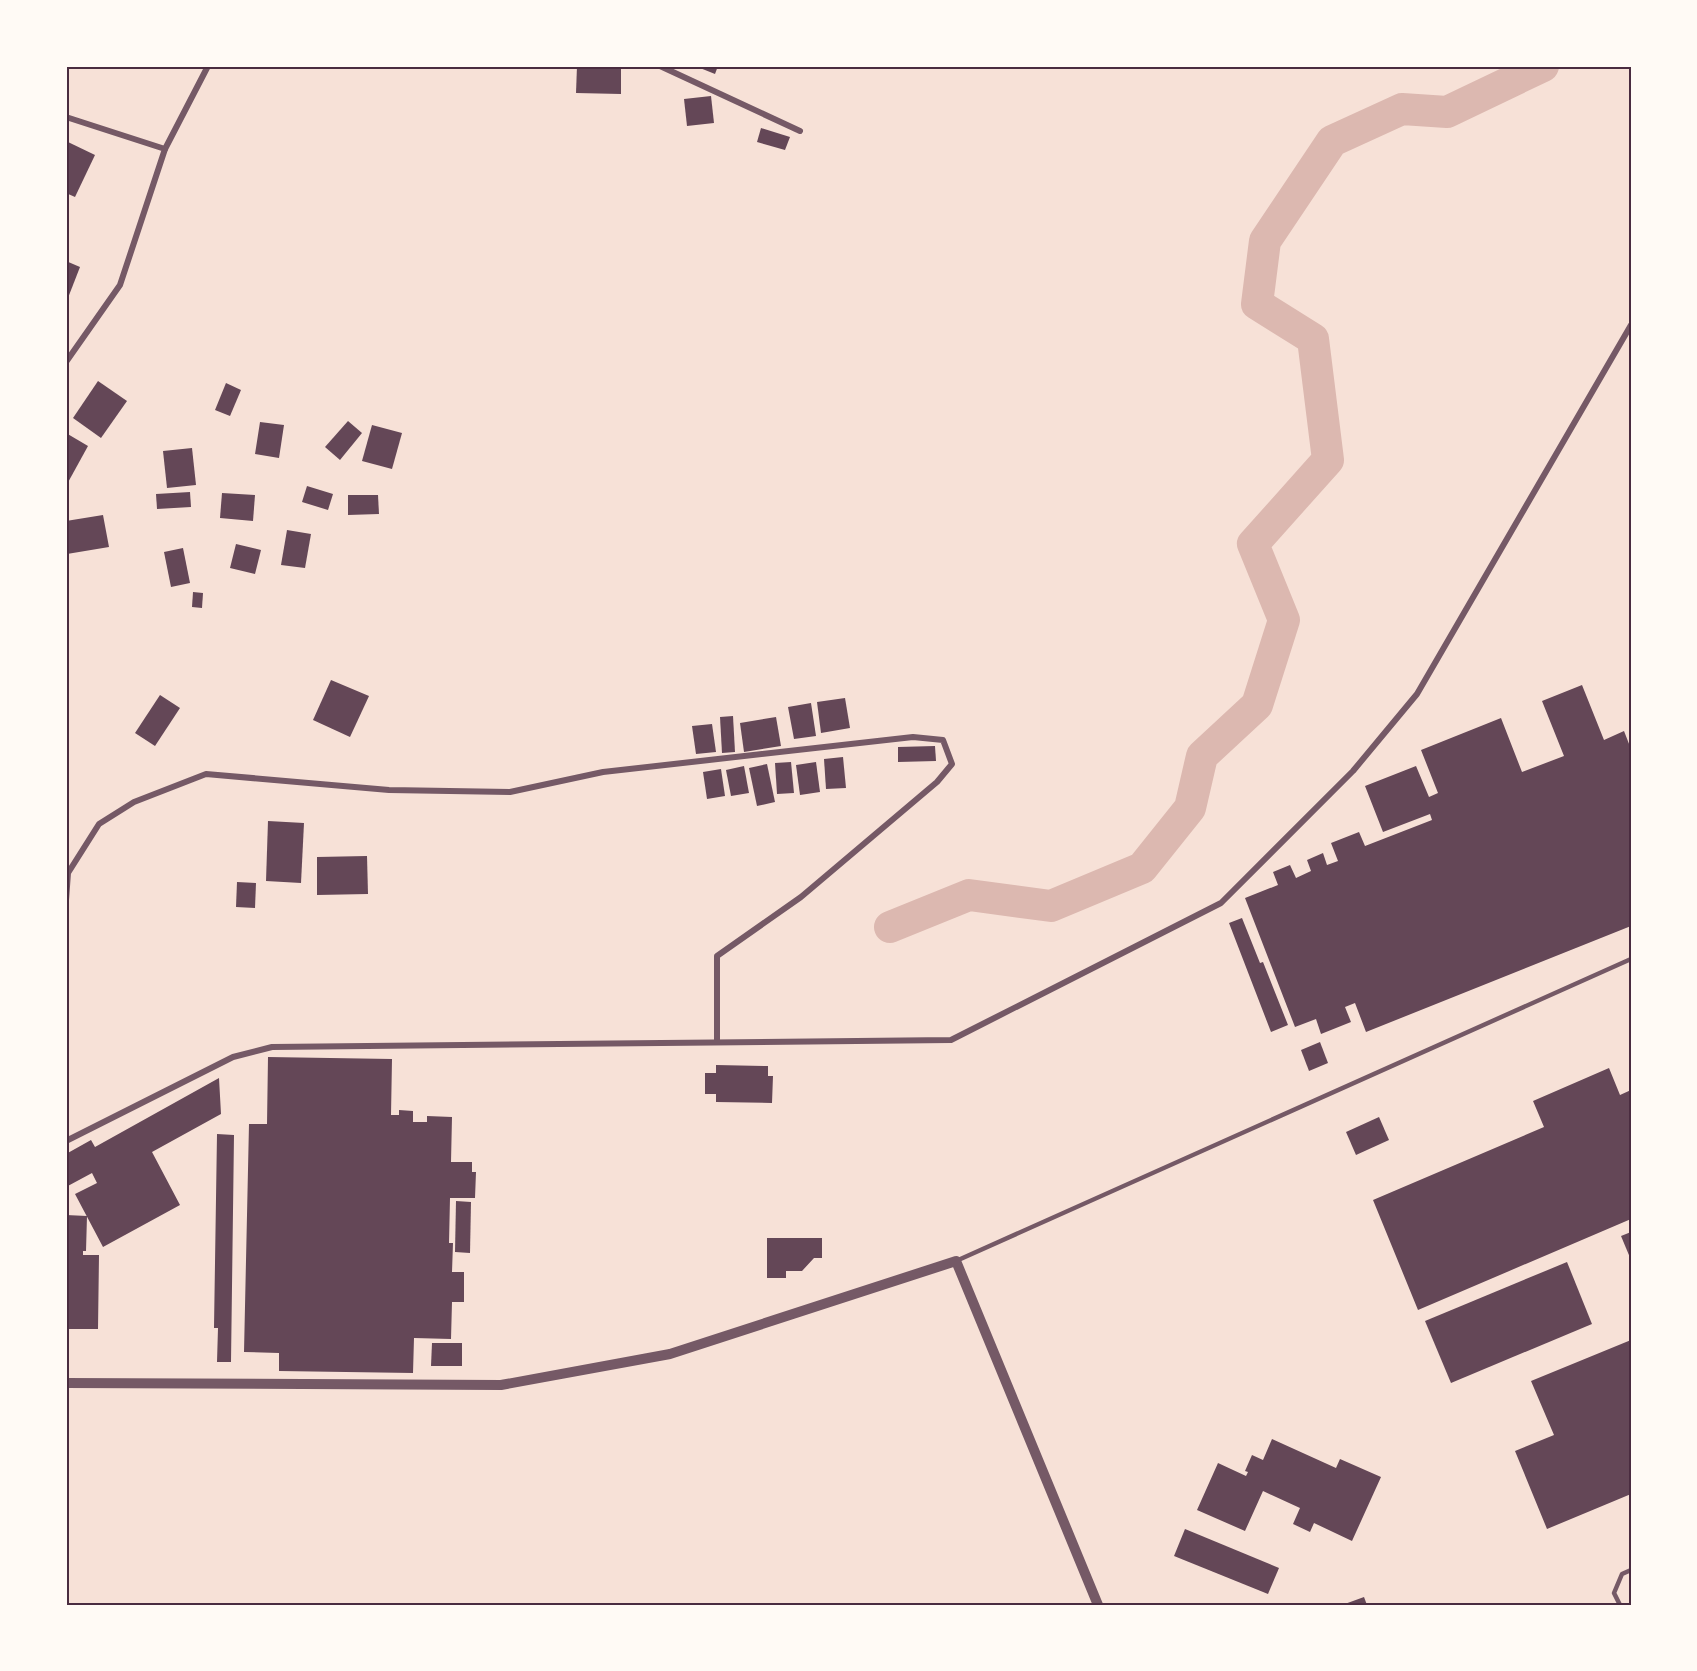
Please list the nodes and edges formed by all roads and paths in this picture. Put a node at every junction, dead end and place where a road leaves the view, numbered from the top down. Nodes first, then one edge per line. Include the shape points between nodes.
1 (208, 66) edge
2 (660, 66) edge
3 (66, 117) edge
4 (800, 131) dead end
5 (165, 149) junction
6 (1631, 325) edge
7 (66, 362) edge
8 (66, 900) edge
9 (1631, 959) edge
10 (717, 1041) junction
11 (66, 1141) edge
12 (956, 1261) junction
13 (66, 1383) edge
14 (1631, 1570) edge
15 (1098, 1605) edge
16 (1620, 1605) edge

1 - 5 street
2 - 4 street
3 - 5 street
5 - 7 street via 120,285
6 - 10 street via 1417,694 1353,771 1221,903 951,1040
8 - 10 street via 69,873 99,824 134,802 206,774 389,790 510,792 603,772 913,737 943,740 952,764 937,782 801,897 717,956
9 - 12 lane
10 - 11 street via 272,1047 233,1057
12 - 13 street via 670,1354 501,1385
12 - 15 street
14 - 16 lane via 1622,1574 1614,1593

